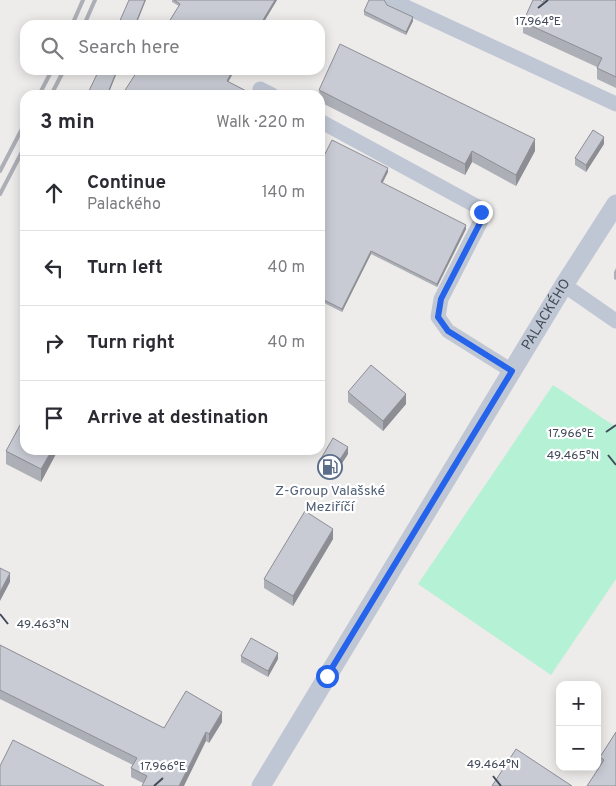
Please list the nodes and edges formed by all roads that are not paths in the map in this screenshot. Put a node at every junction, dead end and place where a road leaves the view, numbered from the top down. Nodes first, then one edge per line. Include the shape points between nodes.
1 (391, 0) edge
2 (616, 104) edge
3 (325, 124) edge
4 (616, 204) edge
5 (564, 285) junction
6 (616, 321) edge
7 (512, 371) junction
8 (261, 786) edge

1 - 2 street
3 - 7 street via 478,207 482,217 480,223 441,299 438,317 448,331
4 - 5 street, PALACKÉHO
5 - 6 street
5 - 7 street, PALACKÉHO
7 - 8 street, PALACKÉHO

